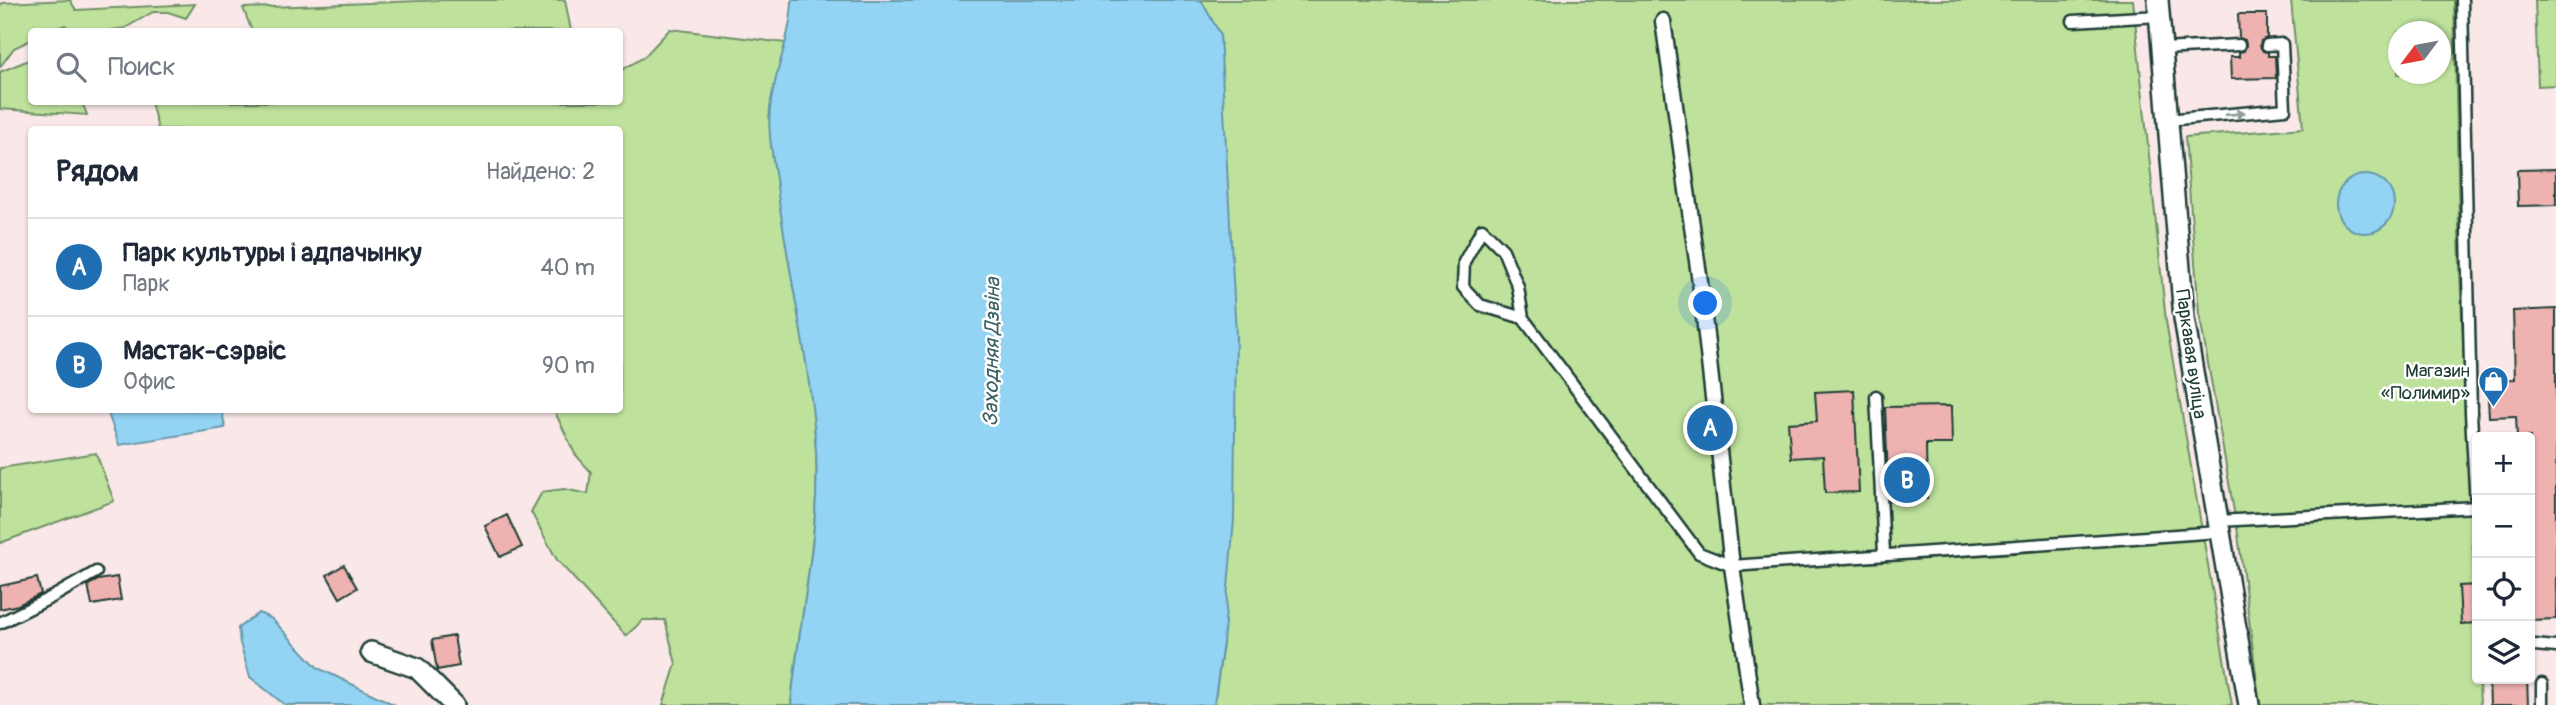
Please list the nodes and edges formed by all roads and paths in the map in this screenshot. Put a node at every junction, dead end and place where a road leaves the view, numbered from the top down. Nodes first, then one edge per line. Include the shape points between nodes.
1 (2462, 0) edge
2 (2159, 8) edge
3 (1663, 21) dead end
4 (2073, 21) dead end
5 (2267, 44) dead end
6 (2239, 45) dead end
7 (2162, 49) junction
8 (2167, 120) junction
9 (1523, 318) junction
10 (1876, 396) dead end
11 (2219, 526) junction
12 (1884, 553) junction
13 (1732, 566) junction
14 (96, 572) dead end
15 (0, 623) edge
16 (2535, 645) dead end
17 (2556, 646) edge
18 (371, 652) dead end
19 (2542, 684) dead end
20 (454, 705) edge
21 (1752, 705) edge
22 (2249, 705) edge
23 (2542, 705) edge

1 - 11 lane via 2476,507
2 - 4 lane
2 - 7 street, Паркавая вуліца
3 - 13 street via 1700,282
8 -> 5 lane via 2285,109 2282,44
6 - 7 lane
7 - 8 street, Паркавая вуліца
8 - 11 street, Паркавая вуліца via 2184,318
9 - 9 lane via 1480,305 1463,287 1464,262 1482,229 1503,250 1518,287
9 - 13 lane via 1699,553
10 - 12 lane
11 - 12 lane
11 - 22 street, Паркавая вуліца
12 - 13 lane
13 - 21 street
14 - 15 lane
16 - 17 lane
18 - 20 street via 417,668
19 - 23 lane

